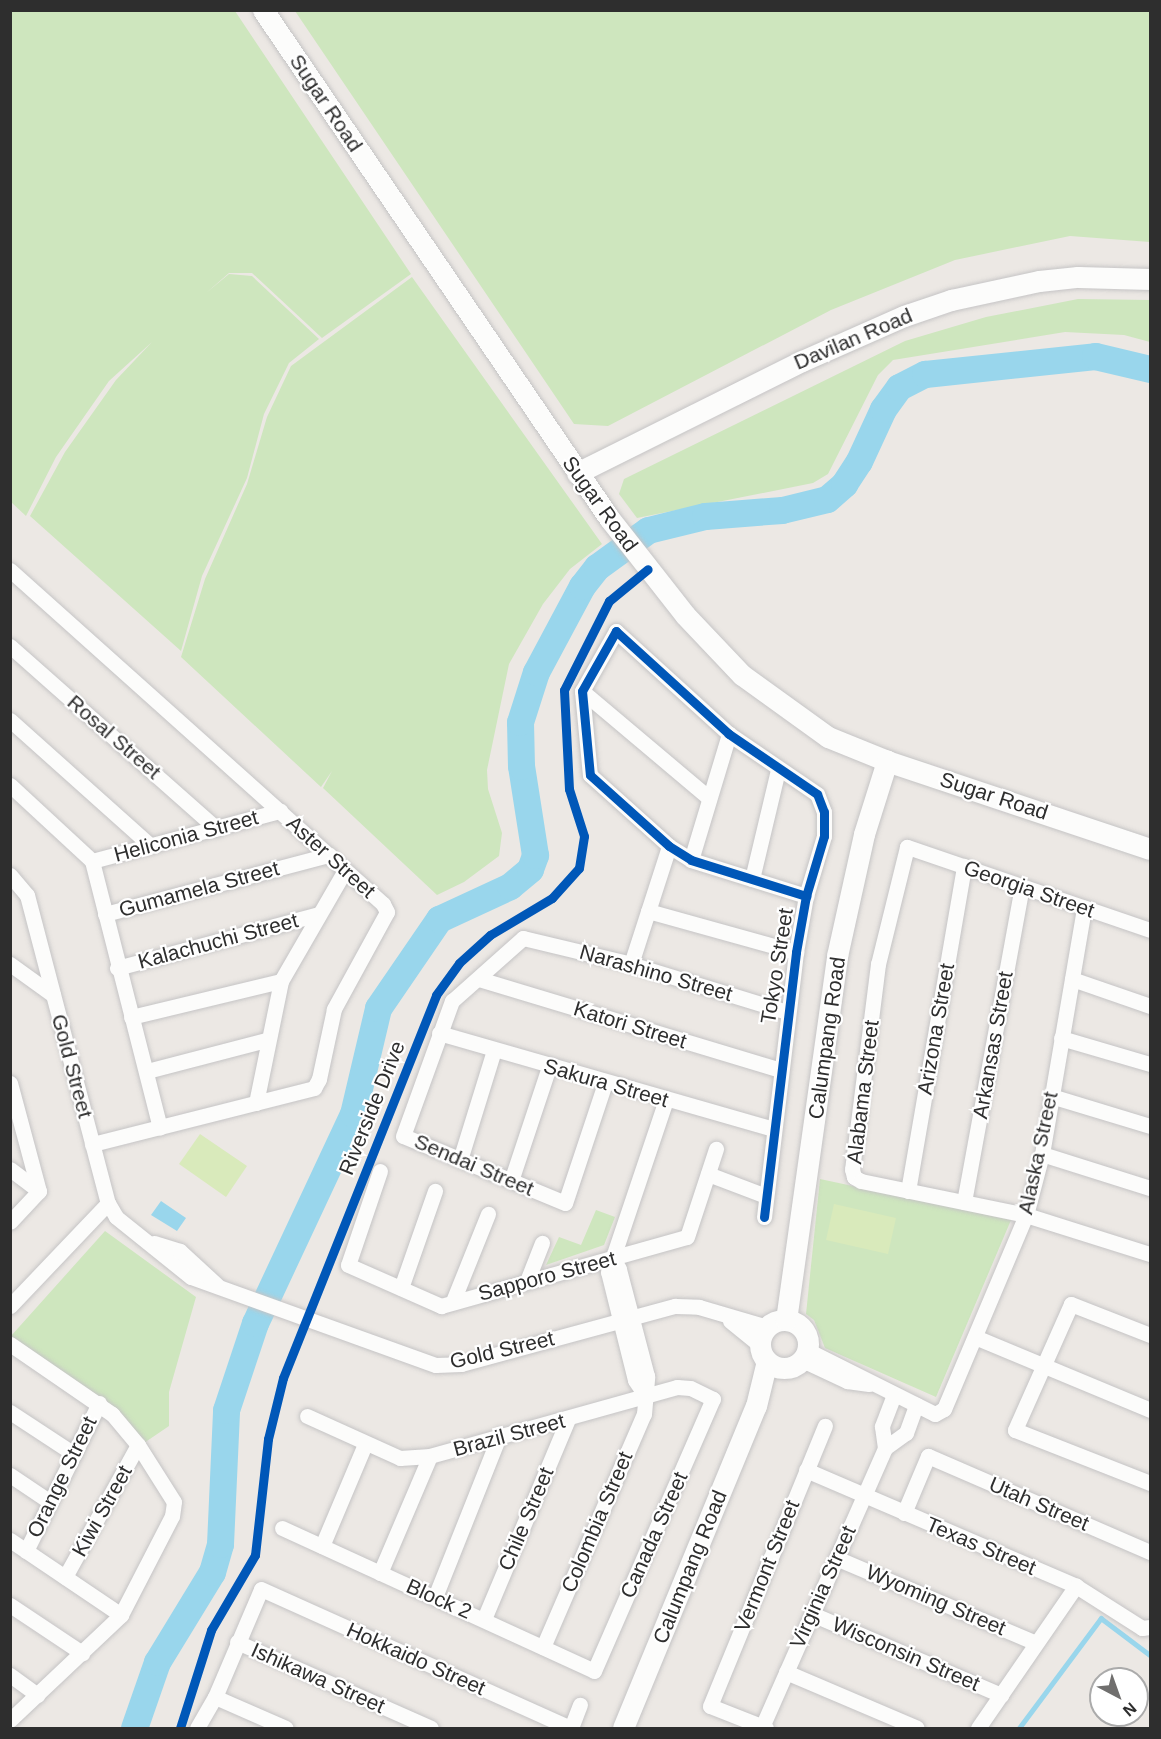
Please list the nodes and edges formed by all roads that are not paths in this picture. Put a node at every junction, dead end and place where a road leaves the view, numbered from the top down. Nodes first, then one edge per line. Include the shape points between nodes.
1 (263, 10) edge
2 (1150, 279) edge
3 (577, 473) junction
4 (10, 570) edge
5 (10, 646) edge
6 (582, 691) junction
7 (10, 720) edge
8 (729, 734) junction
9 (887, 761) junction
10 (778, 770) junction
11 (10, 785) edge
12 (709, 798) junction
13 (280, 811) junction
14 (217, 829) junction
15 (150, 846) junction
16 (669, 846) junction
17 (907, 847) joint
18 (1150, 849) edge
19 (329, 855) junction
20 (691, 860) junction
21 (92, 861) junction
22 (964, 866) junction
23 (345, 870) junction
24 (10, 874) edge
25 (752, 879) junction
26 (1022, 887) junction
27 (806, 896) junction
28 (1084, 908) junction
29 (648, 911) junction
30 (105, 914) junction
31 (318, 914) junction
32 (1150, 930) edge
33 (523, 938) joint
34 (796, 952) junction
35 (10, 964) edge
36 (631, 964) junction
37 (117, 968) junction
38 (479, 979) junction
39 (1072, 979) junction
40 (281, 981) junction
41 (53, 995) junction
42 (1150, 1006) edge
43 (788, 1012) junction
44 (132, 1017) junction
45 (439, 1033) junction
46 (1061, 1038) junction
47 (266, 1040) junction
48 (494, 1050) junction
49 (1150, 1064) edge
50 (549, 1066) junction
51 (781, 1070) junction
52 (147, 1071) junction
53 (605, 1083) junction
54 (12, 1090) edge
55 (1051, 1096) junction
56 (666, 1100) junction
57 (256, 1103) junction
58 (1150, 1126) edge
59 (160, 1127) junction
60 (774, 1129) junction
61 (92, 1144) junction
62 (716, 1149) dead end
63 (1042, 1154) junction
64 (460, 1160) junction
65 (10, 1169) edge
66 (380, 1171) dead end
67 (708, 1174) junction
68 (511, 1181) junction
69 (1150, 1188) edge
70 (39, 1191) junction
71 (435, 1191) dead end
72 (908, 1191) junction
73 (766, 1196) junction
74 (964, 1202) junction
75 (108, 1203) junction
76 (488, 1214) dead end
77 (1026, 1215) junction
78 (764, 1217) dead end
79 (10, 1222) edge
80 (542, 1243) dead end
81 (1150, 1254) edge
82 (613, 1258) junction
83 (527, 1281) junction
84 (401, 1288) junction
85 (453, 1302) junction
86 (10, 1306) edge
87 (626, 1318) junction
88 (1150, 1335) edge
89 (975, 1337) junction
90 (10, 1344) edge
91 (772, 1344) junction
92 (804, 1355) junction
93 (1043, 1367) junction
94 (645, 1395) junction
95 (894, 1395) junction
96 (713, 1399) joint
97 (99, 1403) junction
98 (916, 1405) junction
99 (1150, 1410) edge
100 (10, 1412) edge
101 (307, 1416) dead end
102 (568, 1419) junction
103 (825, 1426) dead end
104 (500, 1434) junction
105 (365, 1444) junction
106 (138, 1445) junction
107 (885, 1448) junction
108 (74, 1454) junction
109 (430, 1456) junction
110 (806, 1470) junction
111 (10, 1475) edge
112 (1150, 1484) edge
113 (864, 1496) junction
114 (50, 1502) junction
115 (904, 1513) junction
116 (282, 1528) dead end
117 (10, 1540) edge
118 (322, 1546) junction
119 (26, 1551) junction
120 (1150, 1552) edge
121 (836, 1558) junction
122 (380, 1572) junction
123 (65, 1577) junction
124 (1076, 1586) junction
125 (435, 1597) junction
126 (10, 1605) edge
127 (812, 1614) junction
128 (120, 1616) junction
129 (484, 1619) junction
130 (1150, 1628) edge
131 (237, 1642) junction
132 (1036, 1643) junction
133 (543, 1647) junction
134 (82, 1653) junction
135 (594, 1671) joint
136 (786, 1672) junction
137 (10, 1675) edge
138 (38, 1695) junction
139 (1001, 1695) junction
140 (215, 1697) junction
141 (580, 1705) dead end
142 (10, 1720) edge
143 (196, 1728) edge
144 (286, 1728) edge
145 (431, 1728) edge
146 (571, 1728) edge
147 (623, 1728) edge
148 (764, 1728) edge
149 (917, 1728) edge
150 (978, 1728) edge

1 - 3 main road, Sugar Road
2 - 3 main road, Davilan Road via 1088,277 1039,281 951,300 802,361
3 - 9 main road, Sugar Road via 704,637 742,675 828,736
4 - 13 street, Aster Street
5 - 14 street, Rosal Street
6 - 8 street, Tokyo Street via 616,631
6 - 12 street
6 - 16 street via 590,775
7 - 15 street
8 - 10 street, Tokyo Street
8 - 12 street
9 - 18 main road, Sugar Road
9 - 91 main road, Calumpang Road via 864,834 837,956
10 - 25 street
10 - 27 street, Tokyo Street via 817,794 824,812 824,836
11 - 21 street via 88,853
12 - 20 street
13 - 14 street, Heliconia Street
13 - 19 street, Aster Street
14 - 15 street, Heliconia Street
15 - 21 street, Heliconia Street
16 - 20 street
16 - 29 street
17 - 22 street, Georgia Street
17 - 72 street, Alabama Street via 878,964 852,1169 854,1177 861,1180
19 - 23 street, Aster Street
19 - 30 street, Gumamela Street
20 - 25 street
21 - 30 street
22 - 26 street, Georgia Street
22 - 72 street, Arizona Street
23 - 31 street
23 - 57 street, Aster Street via 383,904 387,912 383,924 334,1009 314,1089
24 - 41 street, Gold Street via 27,895
25 - 27 street
26 - 28 street, Georgia Street
26 - 74 street, Arkansas Street
27 - 34 street, Tokyo Street
28 - 32 street, Georgia Street
28 - 39 street, Alaska Street
29 - 34 street
29 - 36 street
30 - 37 street
31 - 37 street, Kalachuchi Street
31 - 40 street
33 - 36 street, Narashino Street
33 - 38 street, Sendai Street
34 - 43 street, Tokyo Street
35 - 41 street
36 - 43 street, Narashino Street
37 - 44 street
38 - 45 street, Sendai Street via 452,1001
38 - 51 street, Katori Street
39 - 42 street
39 - 46 street, Alaska Street
40 - 44 street
40 - 47 street
41 - 61 street, Gold Street
43 - 51 street, Tokyo Street
44 - 52 street
45 - 48 street, Sakura Street
45 - 64 street, Sendai Street via 403,1136
46 - 49 street
46 - 55 street, Alaska Street
47 - 52 street
47 - 57 street
48 - 50 street, Sakura Street
48 - 64 street
50 - 53 street, Sakura Street
50 - 68 street
51 - 60 street, Tokyo Street
52 - 59 street
53 - 56 street, Sakura Street
53 - 68 street, Sendai Street via 565,1203
54 - 70 street
55 - 58 street
55 - 63 street, Alaska Street
56 - 60 street, Sakura Street
56 - 82 street
57 - 59 street, Aster Street
59 - 61 street, Aster Street
60 - 73 street, Tokyo Street
61 - 75 street, Gold Street
62 - 67 street, Sapporo Street
63 - 69 street
63 - 77 street, Alaska Street
64 - 68 street, Sendai Street
65 - 70 street
66 - 84 street, Sapporo Street via 348,1265
67 - 73 street
67 - 82 street, Sapporo Street via 687,1237
70 - 79 street
71 - 84 street
72 - 74 street, Alabama Street
73 - 78 street, Tokyo Street
74 - 77 street, Alabama Street
75 - 86 street
75 - 87 street, Gold Street via 116,1217 153,1243 180,1251 224,1288 424,1363 446,1366
76 - 85 street
77 - 81 street, Alabama Street
77 - 89 street, Alaska Street
80 - 83 street
82 - 83 street, Sapporo Street
82 - 87 street, Colombia Street
83 - 85 street, Sapporo Street
84 - 85 street, Sapporo Street via 441,1306
87 - 91 street, Gold Street via 686,1306 723,1316
87 - 94 street, Colombia Street via 647,1376
88 - 93 street via 1071,1304
89 - 93 street
89 - 98 street, Alaska Street via 941,1414
90 - 97 street
91 - 92 main road
91 - 92 main road via 804,1330
91 - 147 main road, Calumpang Road via 756,1406
92 - 95 street, Alaska Street via 852,1370 869,1384
93 - 99 street
93 - 112 street via 1015,1430
94 - 96 street, Brazil Street via 676,1387 690,1388
94 - 102 street, Brazil Street
94 - 133 street, Colombia Street via 644,1414
95 - 98 street, Alaska Street
95 - 107 street, Virginia Street via 882,1426
96 - 135 street, Canada Street
97 - 106 street
97 - 108 street, Orange Street
98 - 107 street, Virginia Street via 906,1433
100 - 108 street
101 - 105 street, Brazil Street
102 - 104 street, Brazil Street
102 - 129 street, Chile Street
103 - 110 street, Vermont Street
104 - 109 street, Brazil Street
104 - 125 street
105 - 109 street, Brazil Street via 400,1458
105 - 118 street
106 - 123 street, Kiwi Street
106 - 128 street via 174,1502 172,1516
107 - 113 street, Virginia Street
108 - 114 street, Orange Street
109 - 122 street
110 - 113 street, Texas Street
110 - 148 street, Vermont Street via 710,1706
111 - 114 street
113 - 115 street, Texas Street
113 - 121 street, Virginia Street
114 - 119 street, Orange Street
115 - 120 street, Utah Street via 928,1456
115 - 124 street, Texas Street
116 - 118 street, Block 2
117 - 119 street
118 - 122 street, Block 2
119 - 123 street
121 - 127 street, Virginia Street
121 - 132 street, Wyoming Street
122 - 125 street, Block 2
123 - 128 street
124 - 130 street, Texas Street via 1142,1628
124 - 132 street
125 - 129 street, Block 2
126 - 134 street
127 - 136 street, Virginia Street
127 - 139 street, Wisconsin Street
128 - 134 street
129 - 133 street, Block 2
131 - 140 street
131 - 145 street, Ishikawa Street
131 - 146 street, Hokkaido Street via 261,1589
132 - 139 street
133 - 135 street, Block 2
134 - 138 street
136 - 148 street, Virginia Street
136 - 149 street
137 - 138 street
138 - 142 street
139 - 150 street
140 - 143 street
140 - 144 street
141 - 146 street

